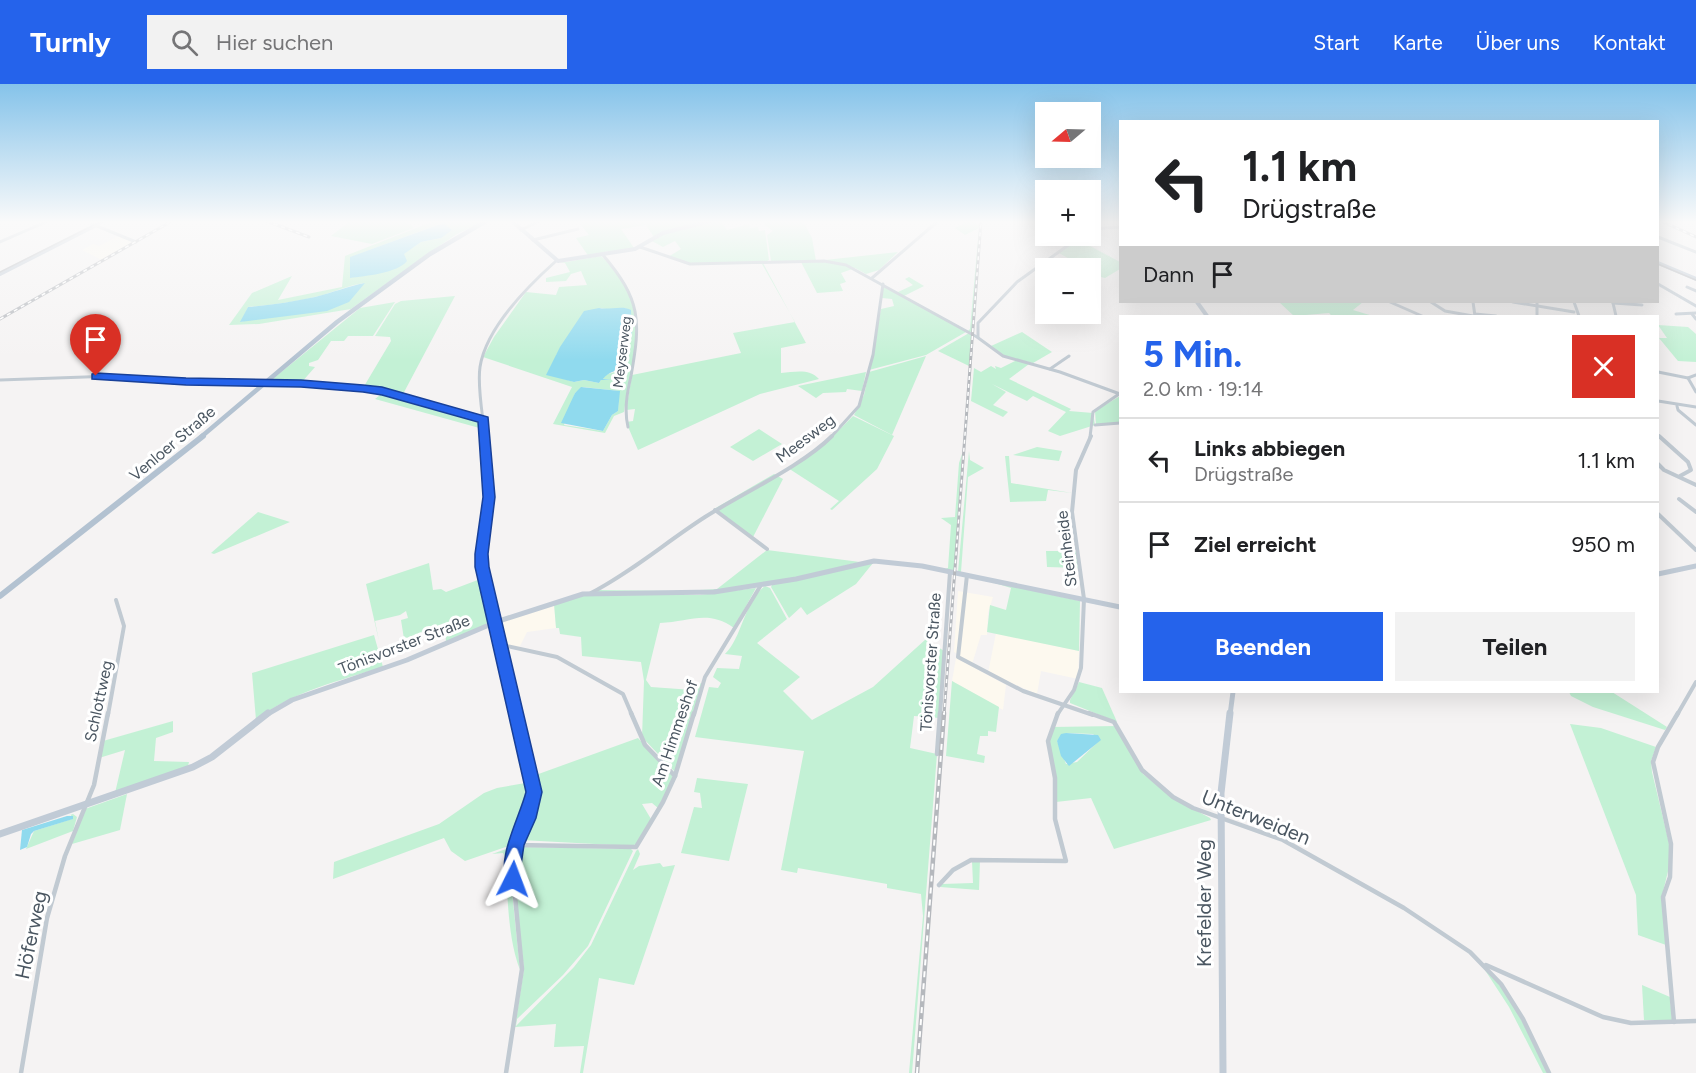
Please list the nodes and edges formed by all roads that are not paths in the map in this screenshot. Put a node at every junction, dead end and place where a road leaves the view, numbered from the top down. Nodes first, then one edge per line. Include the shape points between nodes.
1 (413, 267) edge
2 (550, 267) edge
3 (613, 267) edge
4 (850, 267) edge
5 (884, 267) edge
6 (1038, 267) edge
7 (1665, 267) edge
8 (872, 278) junction
9 (1696, 280) edge
10 (883, 284) junction
11 (1659, 286) edge
12 (1688, 287) dead end
13 (1696, 291) edge
14 (1392, 303) edge
15 (1433, 303) edge
16 (1622, 303) edge
17 (1537, 304) edge
18 (1642, 305) dead end
19 (1696, 306) edge
20 (1574, 312) dead end
21 (1676, 314) dead end
22 (1694, 314) edge
23 (1420, 315) edge
24 (1469, 315) edge
25 (1696, 319) edge
26 (978, 338) junction
27 (1070, 356) dead end
28 (1050, 369) junction
29 (1659, 372) edge
30 (1696, 375) edge
31 (1688, 378) junction
32 (0, 380) edge
33 (264, 383) junction
34 (1694, 387) edge
35 (1696, 392) edge
36 (1119, 394) edge
37 (1119, 395) edge
38 (1659, 401) edge
39 (1677, 405) junction
40 (1696, 408) edge
41 (484, 420) junction
42 (1119, 423) edge
43 (1095, 425) junction
44 (1696, 425) edge
45 (628, 427) dead end
46 (1659, 436) edge
47 (1659, 465) edge
48 (1680, 476) junction
49 (1696, 485) edge
50 (1679, 499) dead end
51 (715, 510) junction
52 (1696, 512) edge
53 (1659, 515) edge
54 (767, 549) dead end
55 (1695, 549) edge
56 (1696, 566) edge
57 (951, 572) junction
58 (1659, 574) edge
59 (968, 575) junction
60 (762, 585) junction
61 (591, 593) junction
62 (0, 597) edge
63 (116, 600) dead end
64 (1083, 602) junction
65 (1119, 607) edge
66 (496, 622) junction
67 (502, 645) junction
68 (1696, 682) edge
69 (1233, 693) edge
70 (1064, 703) junction
71 (937, 754) dead end
72 (675, 776) junction
73 (84, 806) junction
74 (1220, 818) junction
75 (0, 834) edge
76 (515, 845) junction
77 (939, 885) dead end
78 (1485, 965) junction
79 (1696, 1021) edge
80 (1674, 1022) junction
81 (1223, 1044) joint
82 (21, 1073) edge
83 (506, 1073) edge
84 (1223, 1073) edge
85 (1549, 1073) edge

1 - 33 main road, Venloer Straße via 337,322
2 - 41 street via 525,292 484,351 480,368
3 - 45 street, Meyserweg via 627,283 638,312 625,414
4 - 8 street, Steinheide
5 - 8 street
6 - 26 street via 1017,282 978,322
7 - 9 main road
8 - 10 street, Steinheide
10 - 26 street, Steinheide
10 - 51 street, Meesweg via 873,355 856,411 827,441 803,458
11 - 19 street
12 - 13 street
14 - 23 street
15 - 24 street via 1445,311
16 - 18 street
17 - 20 street
21 - 22 street
22 - 25 street
26 - 28 street, Steinheide via 1003,356
27 - 28 street
28 - 36 street, Steinheide
29 - 31 street
30 - 31 street
31 - 34 street
32 - 33 street via 80,376
33 - 41 street via 382,391
33 - 62 main road, Venloer Straße
34 - 35 street
37 - 43 street, Steinheide via 1093,412
38 - 39 street
39 - 40 street
39 - 44 street
41 - 66 street via 489,497 482,567
42 - 43 street
43 - 64 street, Steinheide via 1077,467 1072,501
46 - 48 street via 1688,462 1691,470
47 - 48 street
48 - 49 street
50 - 52 street
51 - 54 street
51 - 61 street, Meesweg via 622,577
53 - 55 street
56 - 58 street
57 - 59 main road
57 - 60 main road, Tönisvorster Straße via 871,561
57 - 71 street, Tönisvorster Straße
59 - 64 main road
59 - 70 street, Unterweiden via 958,657 1016,688
60 - 61 main road, Tönisvorster Straße via 688,594
60 - 72 street, Am Himmeshof via 705,677
61 - 66 main road, Tönisvorster Straße
63 - 73 street, Schlottweg via 124,626 123,640 94,785
64 - 65 main road
64 - 70 street via 1080,677
66 - 67 street
66 - 73 main road, Tönisvorster Straße via 407,660 292,700 193,767
67 - 72 street via 557,657 623,694 645,745
67 - 76 street via 534,792
68 - 80 street via 1653,762 1671,844 1670,877 1663,897
69 - 74 main road, Krefelder Weg
70 - 74 street, Unterweiden via 1114,722 1152,780 1173,797
70 - 77 street via 1048,741 1055,778 1055,819 1066,861 971,860 958,865
72 - 76 street, Am Himmeshof via 636,847
73 - 75 main road, Tönisvorster Straße
73 - 82 street, Höferweg via 47,918
74 - 78 street, Unterweiden via 1283,840 1404,908
74 - 81 main road, Krefelder Weg
76 - 83 street via 512,865 522,969
78 - 80 street, Unterweiden via 1603,1017 1631,1023
78 - 85 street, Unterweiden via 1523,1019
79 - 80 street, Unterweiden
81 - 84 street

